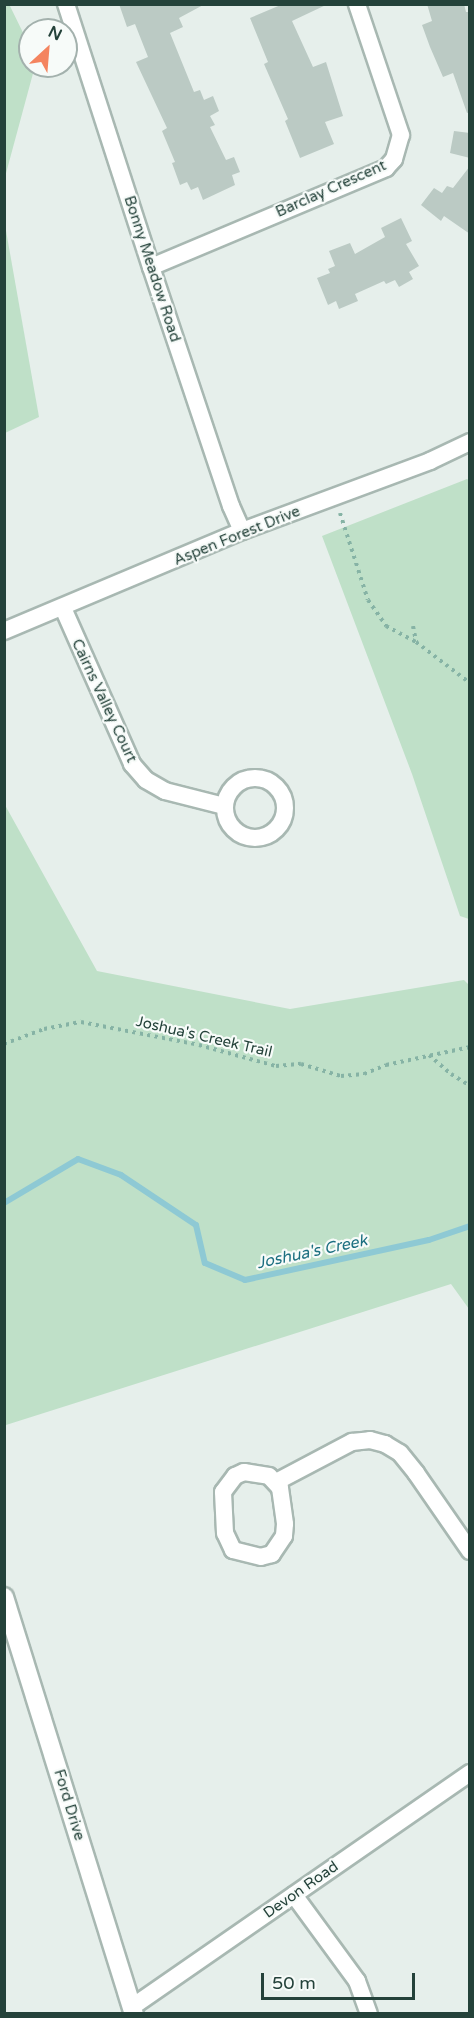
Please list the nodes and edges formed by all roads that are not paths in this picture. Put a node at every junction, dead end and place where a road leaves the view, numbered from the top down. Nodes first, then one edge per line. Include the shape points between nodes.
1 (66, 4) edge
2 (357, 4) edge
3 (151, 267) junction
4 (470, 442) edge
5 (242, 531) junction
6 (63, 608) junction
7 (4, 631) edge
8 (224, 806) dead end
9 (276, 1482) junction
10 (470, 1551) edge
11 (4, 1597) edge
12 (470, 1773) edge
13 (294, 1895) junction
14 (133, 2010) edge
15 (369, 2013) edge

1 - 3 street, Bonny Meadow Road
2 - 3 street, Barclay Crescent via 400,135 394,159 386,168
3 - 5 street, Bonny Meadow Road
4 - 5 street, Aspen Forest Drive via 336,498
5 - 6 street, Aspen Forest Drive
6 - 7 street, Aspen Forest Drive
6 - 8 street, Cairns Valley Court via 132,764 146,780 165,791
9 - 9 street via 261,1473 244,1473 227,1483 222,1499 225,1533 233,1550 261,1557 272,1554 279,1546 285,1524
9 - 10 street via 352,1442 370,1440 385,1444 400,1453 416,1473
11 - 14 main road, Ford Drive
12 - 13 street, Devon Road
13 - 14 street, Devon Road
13 - 15 street via 357,1981

